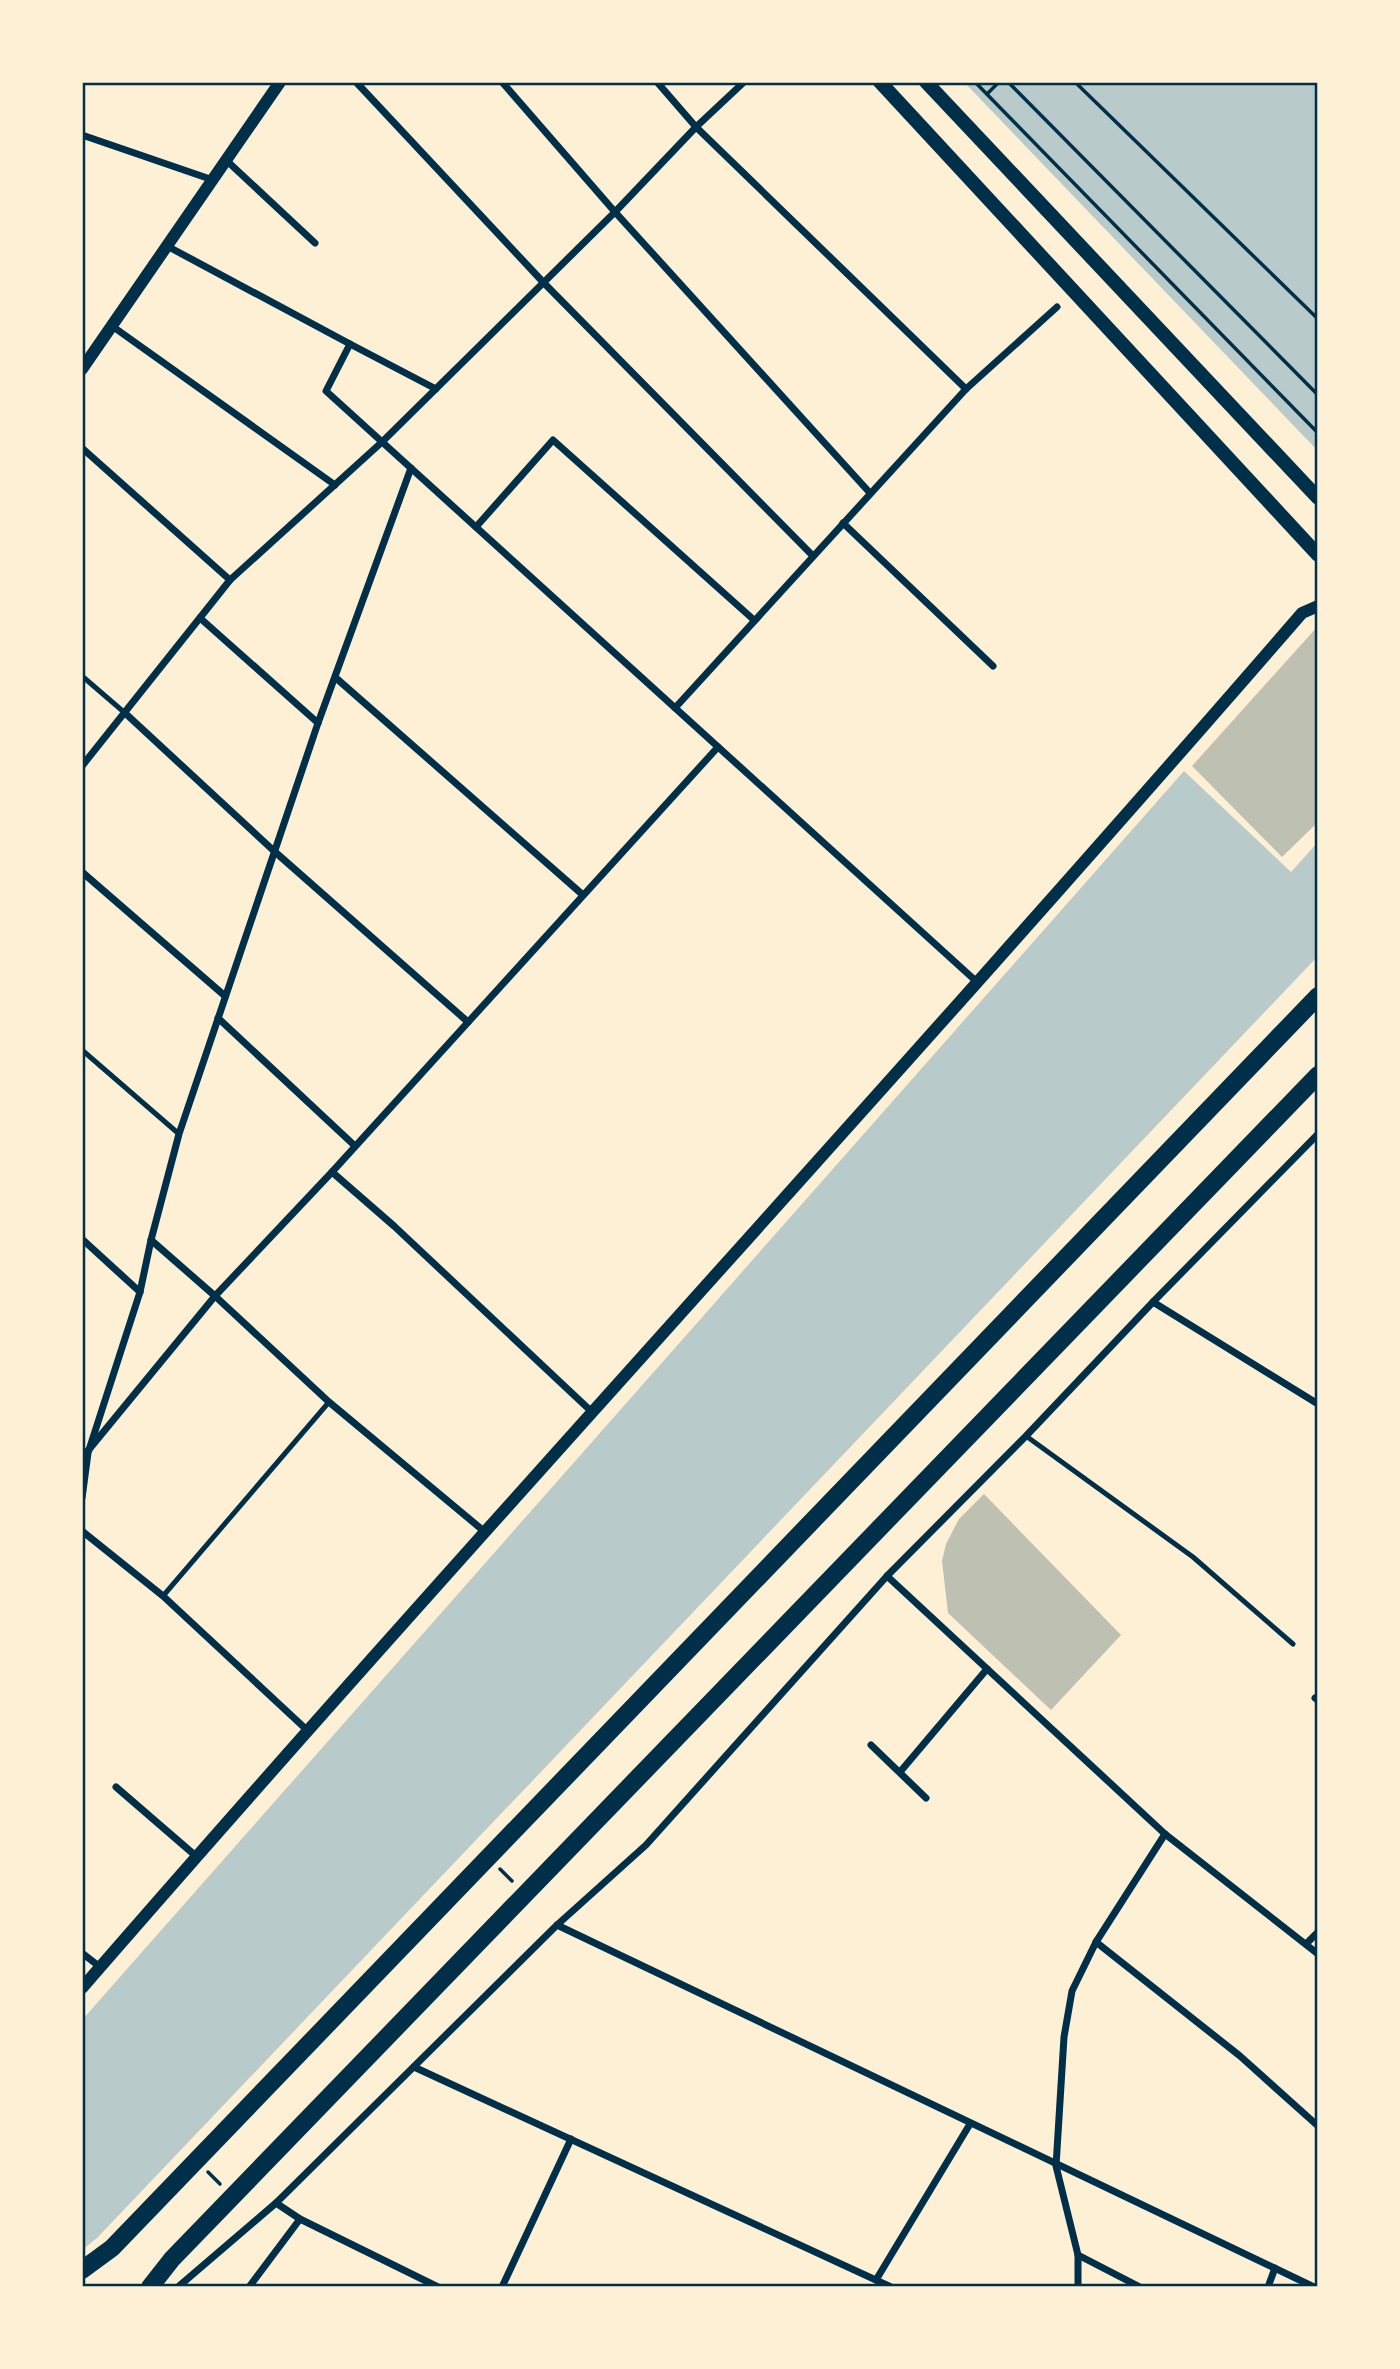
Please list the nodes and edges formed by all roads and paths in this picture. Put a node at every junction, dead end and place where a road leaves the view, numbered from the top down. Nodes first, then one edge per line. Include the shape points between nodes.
1 (280, 82) edge
2 (356, 82) edge
3 (502, 82) edge
4 (657, 82) edge
5 (744, 82) edge
6 (880, 82) edge
7 (926, 82) edge
8 (975, 82) edge
9 (999, 82) edge
10 (1007, 82) edge
11 (1075, 82) edge
12 (987, 94) junction
13 (696, 127) junction
14 (82, 135) edge
15 (226, 160) junction
16 (213, 180) junction
17 (615, 212) junction
18 (314, 243) dead end
19 (167, 246) junction
20 (543, 282) junction
21 (1057, 307) dead end
22 (1318, 319) edge
23 (112, 326) junction
24 (350, 344) junction
25 (82, 369) edge
26 (436, 389) junction
27 (965, 389) junction
28 (1318, 394) edge
29 (1318, 433) edge
30 (382, 442) junction
31 (82, 448) edge
32 (411, 468) junction
33 (335, 485) junction
34 (870, 493) junction
35 (1318, 498) edge
36 (843, 523) junction
37 (476, 527) junction
38 (1318, 555) edge
39 (813, 556) junction
40 (230, 580) junction
41 (1318, 606) edge
42 (200, 618) junction
43 (754, 620) junction
44 (993, 666) dead end
45 (82, 676) edge
46 (336, 678) junction
47 (675, 708) junction
48 (125, 713) junction
49 (318, 723) junction
50 (718, 747) junction
51 (82, 766) edge
52 (274, 851) junction
53 (82, 872) edge
54 (583, 894) junction
55 (978, 983) junction
56 (225, 996) junction
57 (1318, 996) edge
58 (218, 1018) junction
59 (468, 1022) junction
60 (82, 1049) edge
61 (1318, 1075) edge
62 (1318, 1134) edge
63 (179, 1135) junction
64 (355, 1146) junction
65 (332, 1171) junction
66 (82, 1238) edge
67 (151, 1240) junction
68 (140, 1292) junction
69 (215, 1296) junction
70 (1153, 1302) junction
71 (329, 1402) junction
72 (1318, 1404) edge
73 (592, 1412) junction
74 (1027, 1436) junction
75 (84, 1453) edge
76 (82, 1499) edge
77 (82, 1531) edge
78 (485, 1532) junction
79 (887, 1576) junction
80 (163, 1596) junction
81 (1293, 1644) dead end
82 (987, 1669) junction
83 (309, 1731) junction
84 (871, 1745) dead end
85 (900, 1772) junction
86 (116, 1787) dead end
87 (926, 1797) dead end
88 (1165, 1834) junction
89 (198, 1857) junction
90 (556, 1925) junction
91 (1318, 1932) edge
92 (1096, 1941) junction
93 (1307, 1943) junction
94 (82, 1953) edge
95 (1318, 1954) edge
96 (100, 1967) junction
97 (82, 1988) edge
98 (414, 2067) junction
99 (970, 2124) junction
100 (1318, 2126) edge
101 (571, 2139) junction
102 (1056, 2166) junction
103 (276, 2203) junction
104 (300, 2218) junction
105 (1078, 2255) junction
106 (1275, 2268) junction
107 (82, 2270) edge
108 (876, 2280) junction
109 (150, 2287) edge
110 (178, 2287) edge
111 (249, 2287) edge
112 (438, 2287) edge
113 (502, 2287) edge
114 (891, 2287) edge
115 (1078, 2287) edge
116 (1140, 2287) edge
117 (1268, 2287) edge
118 (1314, 2287) edge

1 - 15 street
2 - 20 street
3 - 17 street
4 - 13 street
5 - 13 street
6 - 38 main road
7 - 35 main road
8 - 12 path
9 - 12 path
10 - 28 path
11 - 22 path
12 - 29 path
13 - 17 street
13 - 27 street
14 - 16 street
15 - 16 street
15 - 18 street
16 - 19 street
17 - 20 street
17 - 34 street
19 - 23 street
19 - 24 street
20 - 26 street
20 - 39 street
21 - 27 street
23 - 25 street
23 - 33 street
24 - 26 street
24 - 30 street via 326,391
26 - 30 street
27 - 34 street
30 - 32 street
30 - 33 street
31 - 40 street
32 - 37 street
32 - 46 street
33 - 40 street
34 - 36 street
36 - 39 street
36 - 44 street
37 - 43 street via 553,440
37 - 47 street
39 - 43 street
40 - 42 street
41 - 55 street via 1302,613
42 - 48 street
42 - 49 street
43 - 47 street
45 - 48 lane
46 - 49 street
46 - 54 street
47 - 50 street
48 - 51 street
48 - 52 street
49 - 52 street
50 - 54 street
50 - 55 street
52 - 56 street
52 - 59 street
53 - 56 street
54 - 59 street
55 - 73 street
56 - 58 street
57 - 107 main road via 122,2239
58 - 63 street
58 - 64 street
59 - 64 street
60 - 63 lane
61 - 109 main road
62 - 70 street
63 - 67 street
64 - 65 street
65 - 69 street
65 - 73 street
66 - 68 street
67 - 68 street
67 - 69 street
68 - 75 street
69 - 71 street
69 - 75 street
70 - 72 street
70 - 74 street
71 - 78 street
71 - 80 lane
73 - 78 street
74 - 79 street
74 - 81 lane via 1194,1557
75 - 76 street
77 - 80 street
78 - 83 street
79 - 82 street
79 - 90 street via 646,1845
80 - 83 street
82 - 85 street
82 - 88 street
83 - 89 street
84 - 85 street
85 - 87 street
86 - 89 street
88 - 92 street
88 - 93 street
89 - 96 street
90 - 98 street
90 - 99 street
91 - 93 street
92 - 100 street via 1240,2056
92 - 102 street via 1072,1991 1064,2037
93 - 95 street
94 - 96 street
96 - 97 street
98 - 101 street
98 - 103 street
99 - 102 street
99 - 108 street
101 - 108 street
101 - 113 street
102 - 105 street
102 - 106 street
103 - 104 street
103 - 110 street
104 - 111 street
104 - 112 street
105 - 115 street
105 - 116 street
106 - 117 street
106 - 118 street
108 - 114 street

